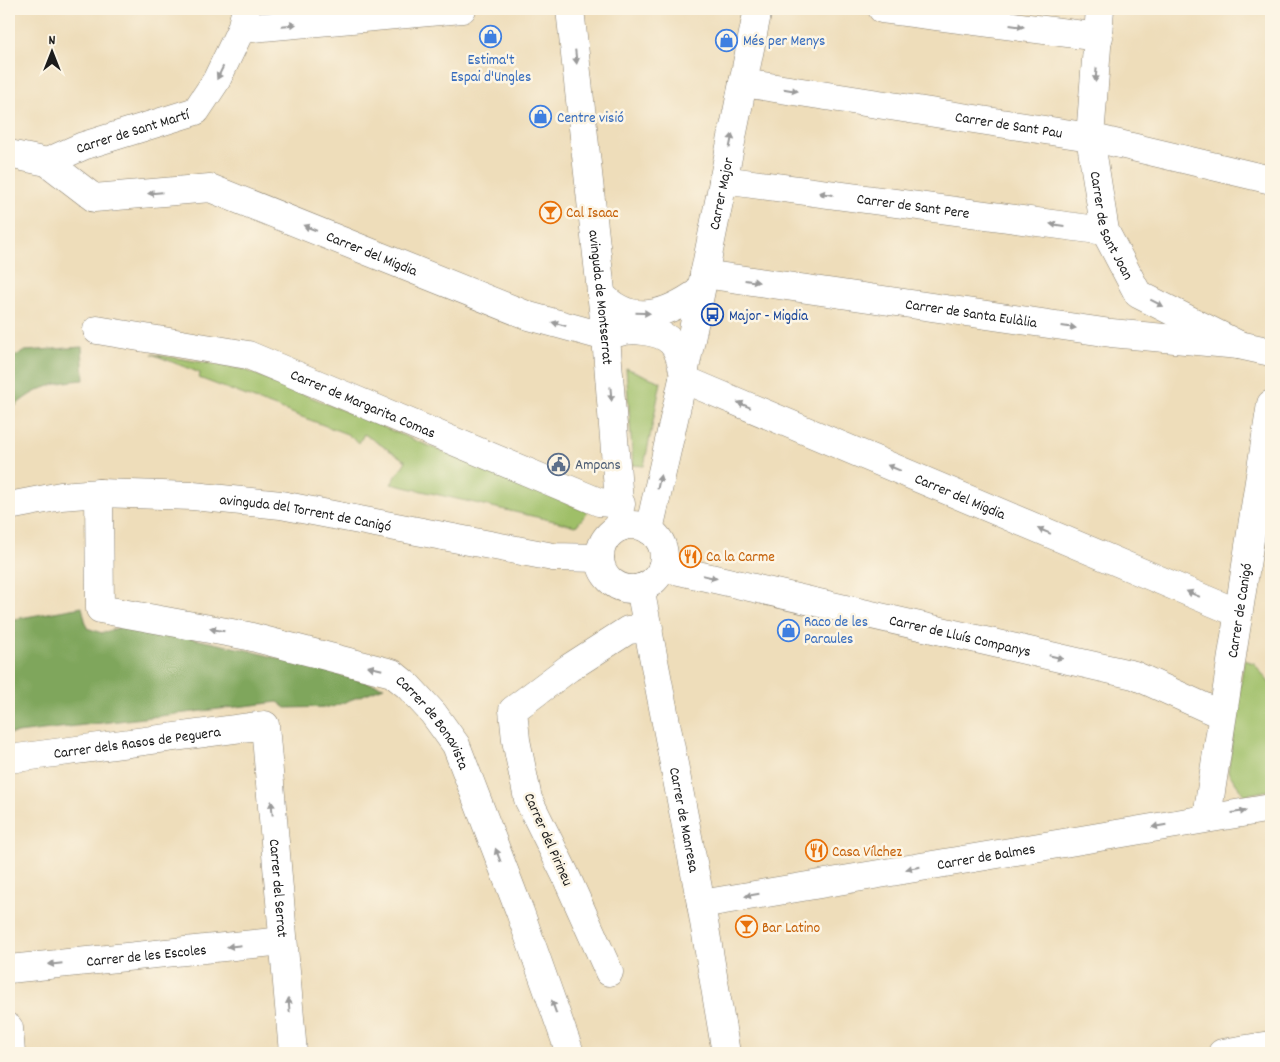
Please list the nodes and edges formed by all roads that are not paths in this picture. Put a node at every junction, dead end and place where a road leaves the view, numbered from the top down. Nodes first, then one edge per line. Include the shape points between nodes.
1 (462, 9) edge
2 (570, 9) edge
3 (758, 9) edge
4 (882, 9) edge
5 (1100, 9) edge
6 (243, 19) edge
7 (1099, 37) junction
8 (743, 83) junction
9 (1090, 137) junction
10 (9, 154) edge
11 (47, 162) junction
12 (723, 180) junction
13 (1271, 180) edge
14 (1105, 231) junction
15 (702, 283) junction
16 (602, 294) junction
17 (97, 330) dead end
18 (606, 337) junction
19 (1239, 345) junction
20 (1271, 352) edge
21 (683, 375) junction
22 (1271, 404) edge
23 (99, 493) junction
24 (9, 506) edge
25 (621, 515) junction
26 (649, 530) junction
27 (600, 558) junction
28 (662, 567) junction
29 (640, 588) junction
30 (1238, 613) junction
31 (649, 628) junction
32 (1222, 715) junction
33 (265, 725) joint
34 (9, 759) edge
35 (1271, 808) edge
36 (1207, 817) junction
37 (701, 904) junction
38 (283, 941) junction
39 (9, 969) edge
40 (609, 972) dead end
41 (9, 1028) edge
42 (1271, 1045) edge
43 (11, 1053) edge
44 (293, 1053) edge
45 (570, 1053) edge
46 (726, 1053) edge
47 (1222, 1053) edge

6 -> 1 street
2 -> 16 street, avinguda de Montserrat
3 - 8 street, Carrer Major
4 -> 7 street
5 - 7 street, Carrer de Sant Joan
6 -> 11 street, Carrer de Sant Martí via 216,81 196,111 83,146
7 -> 9 street, Carrer de Sant Joan
8 -> 9 street, Carrer de Sant Pau
12 -> 8 street, Carrer Major
9 - 13 street, Carrer de Sant Pau
9 - 14 street, Carrer de Sant Joan
10 - 11 street
18 -> 11 street, Carrer del Migdia via 529,316 210,188 94,198
14 -> 12 street, Carrer de Sant Pere
12 - 15 street, Carrer Major
14 -> 19 street, Carrer de Sant Joan via 1138,294
16 -> 15 street via 613,307 648,313 681,305
15 -> 19 street, Carrer de Santa Eulàlia via 1111,333
15 - 21 street, Carrer Major
16 - 18 street, avinguda de Montserrat
17 - 25 street, Carrer de Margarita Comas via 248,355 599,502
18 - 21 street, Carrer del Migdia via 620,330 661,334 676,346
18 -> 25 street, avinguda de Montserrat
19 - 20 street, Carrer de Sant Joan
26 -> 21 street
30 -> 21 street, Carrer del Migdia
22 - 30 street, Carrer de Canigó
23 - 24 street, avinguda del Torrent de Canigó
23 - 27 street, avinguda del Torrent de Canigó via 193,496 280,505 552,557
45 -> 23 street, Carrer de Bonavista via 456,745 433,712 392,673 248,636 100,609
25 - 26 street via 635,526
25 - 27 street via 601,550
26 - 28 street via 661,544 664,555
27 - 29 street via 610,580 624,588
28 - 29 street via 651,582
28 -> 32 street, Carrer de Lluís Companys via 1134,675
29 - 31 street, Carrer de Manresa
30 - 32 street, Carrer de Canigó
31 - 37 street, Carrer de Manresa
31 - 40 street, Carrer del Pirineu via 628,630 513,710 528,799
32 - 36 street, Carrer de Canigó
33 - 34 street, Carrer dels Rasos de Peguera
38 -> 33 street, Carrer del Serrat
36 -> 35 street, Carrer de Balmes
36 -> 37 street, Carrer de Balmes
37 - 46 street, Carrer de Manresa
38 -> 39 street, Carrer de les Escoles
44 -> 38 street, Carrer del Serrat
41 - 43 street
42 - 47 street

